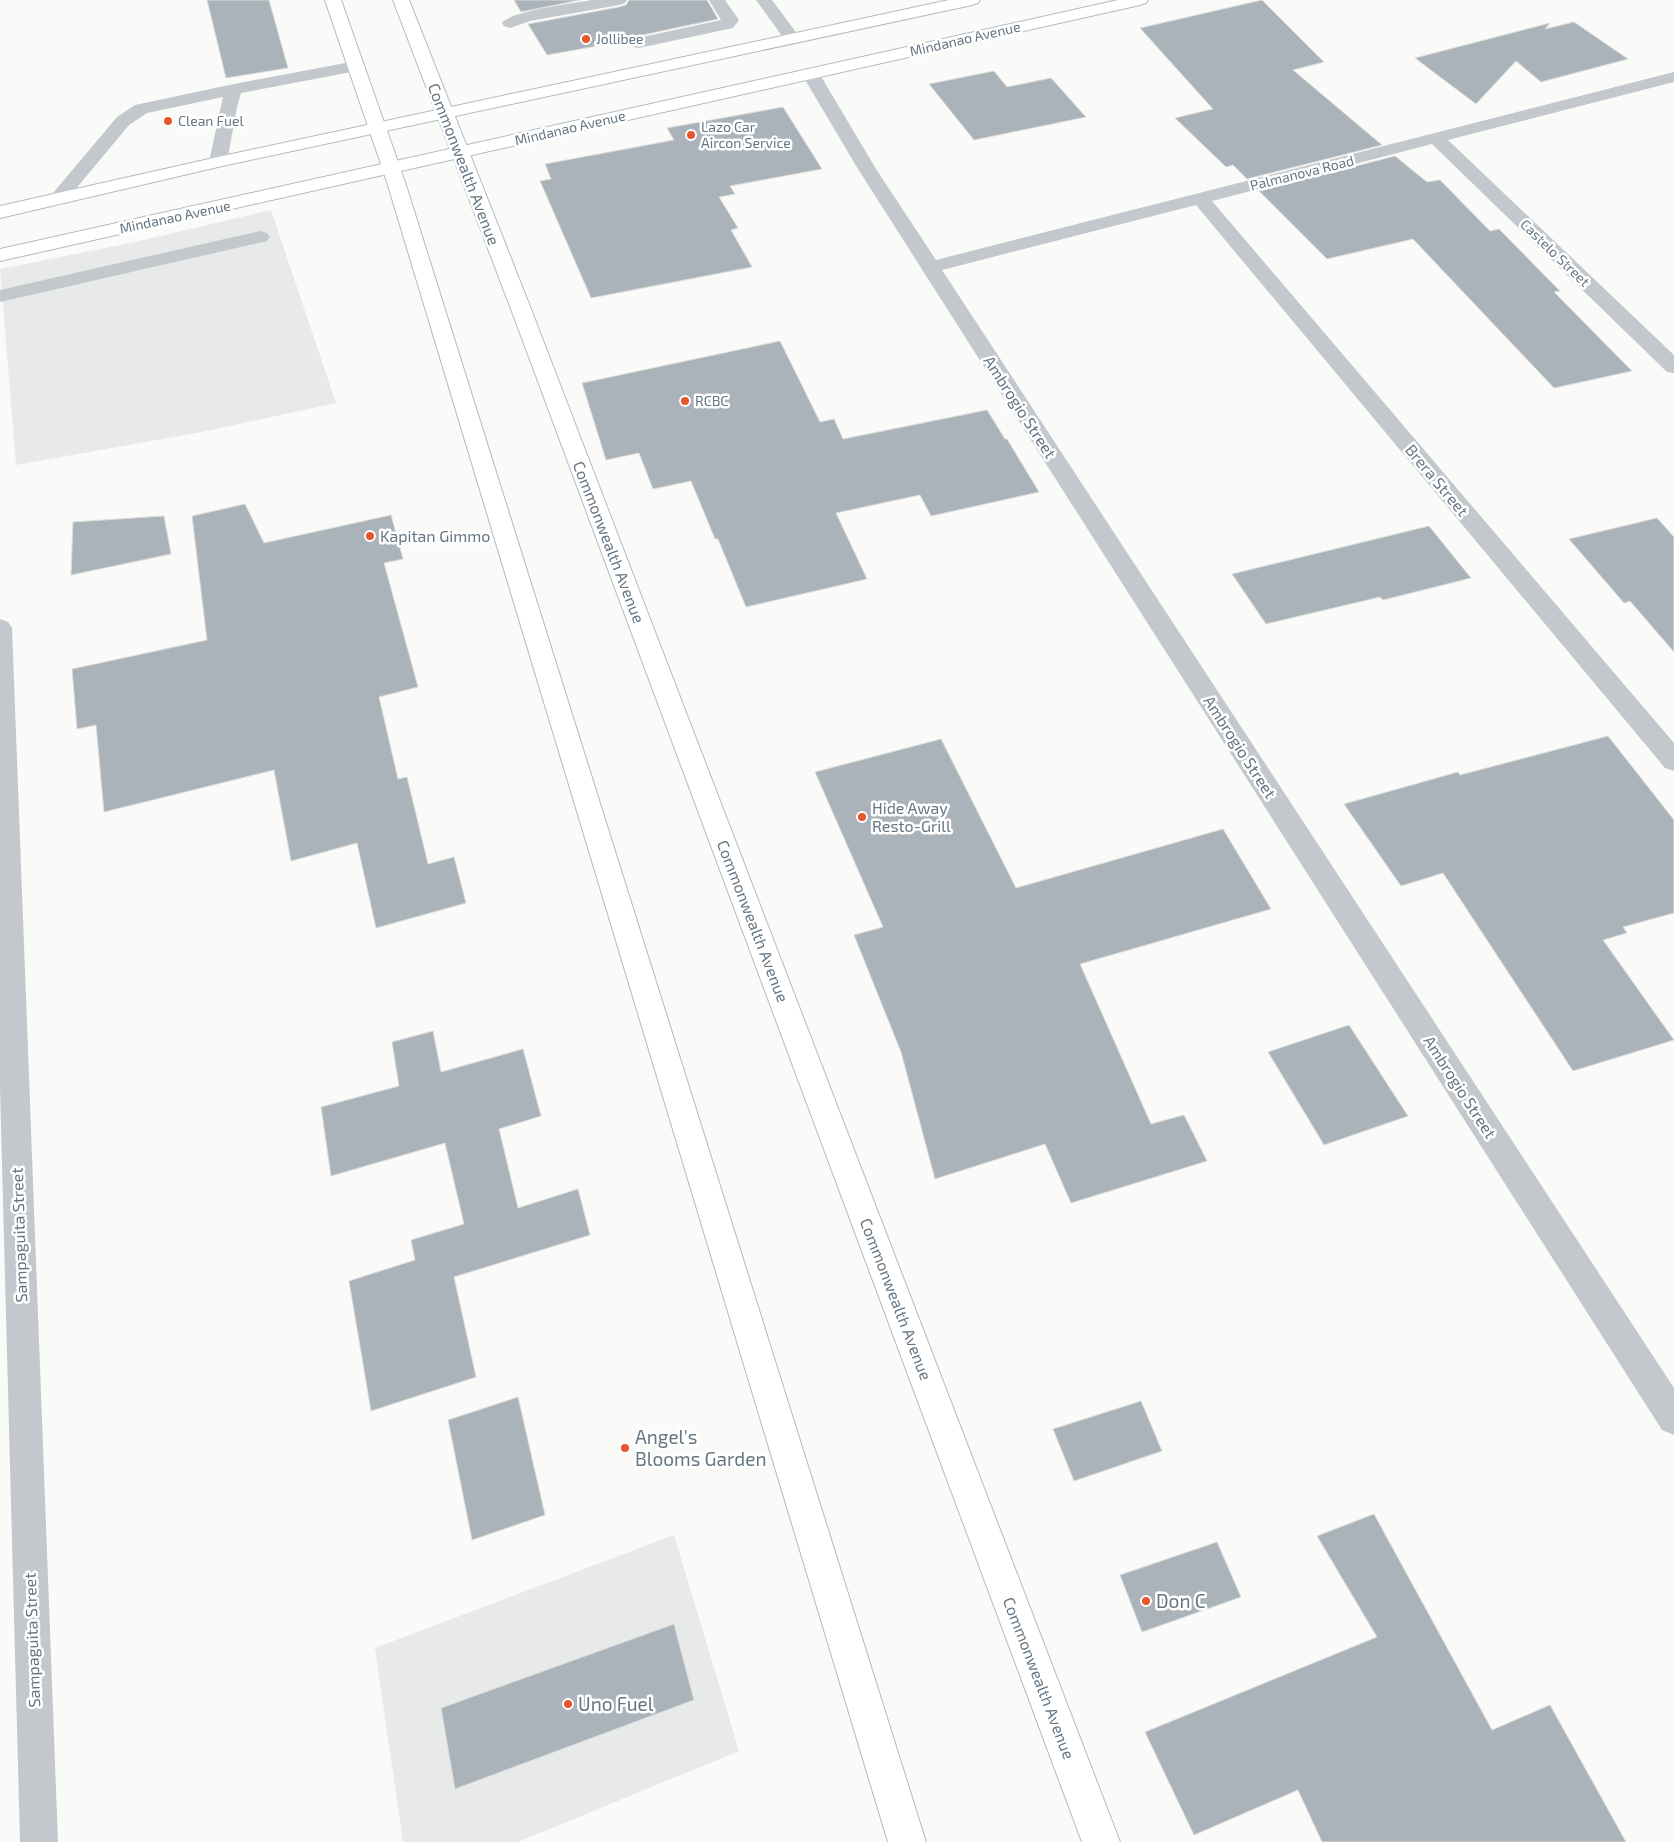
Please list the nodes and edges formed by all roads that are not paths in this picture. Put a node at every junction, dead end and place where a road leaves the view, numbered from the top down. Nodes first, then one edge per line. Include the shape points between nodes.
1 (332, 0) edge
2 (402, 0) edge
3 (619, 0) edge
4 (716, 0) edge
5 (764, 0) edge
6 (972, 0) edge
7 (1140, 0) edge
8 (510, 23) dead end
9 (793, 39) junction
10 (639, 43) dead end
11 (356, 66) junction
12 (810, 73) junction
13 (1665, 84) edge
14 (234, 89) junction
15 (445, 114) junction
16 (377, 129) junction
17 (1437, 139) junction
18 (460, 153) junction
19 (218, 162) junction
20 (392, 168) junction
21 (58, 199) junction
22 (1201, 199) junction
23 (0, 212) edge
24 (260, 237) dead end
25 (0, 255) edge
26 (930, 267) junction
27 (0, 296) edge
28 (1674, 368) edge
29 (0, 628) edge
30 (1674, 761) edge
31 (1674, 1418) edge
32 (39, 1842) edge
33 (907, 1842) edge
34 (1101, 1842) edge

1 - 11 main road
2 - 15 main road, Commonwealth Avenue
3 - 8 street via 526,17
4 - 10 street via 731,20 727,24
5 - 9 street
6 - 9 main road
7 - 12 main road, Mindanao Avenue
9 - 12 main road
9 - 15 main road
11 - 14 street
11 - 16 main road
12 - 18 main road, Mindanao Avenue
12 - 26 street, Ambrogio Street
13 - 17 street, Palmanova Road
14 - 19 street
14 - 21 street via 141,109 123,121
15 - 16 main road
15 - 18 main road, Commonwealth Avenue
16 - 19 main road
16 - 20 main road
17 - 22 street, Palmanova Road
17 - 28 street, Castelo Street
18 - 20 main road, Mindanao Avenue
18 - 34 main road, Commonwealth Avenue
19 - 21 main road
20 - 25 main road, Mindanao Avenue
20 - 33 main road
21 - 23 main road
22 - 26 street, Palmanova Road
22 - 30 street, Brera Street
24 - 27 street
26 - 31 street, Ambrogio Street
29 - 32 street, Sampaguita Street

